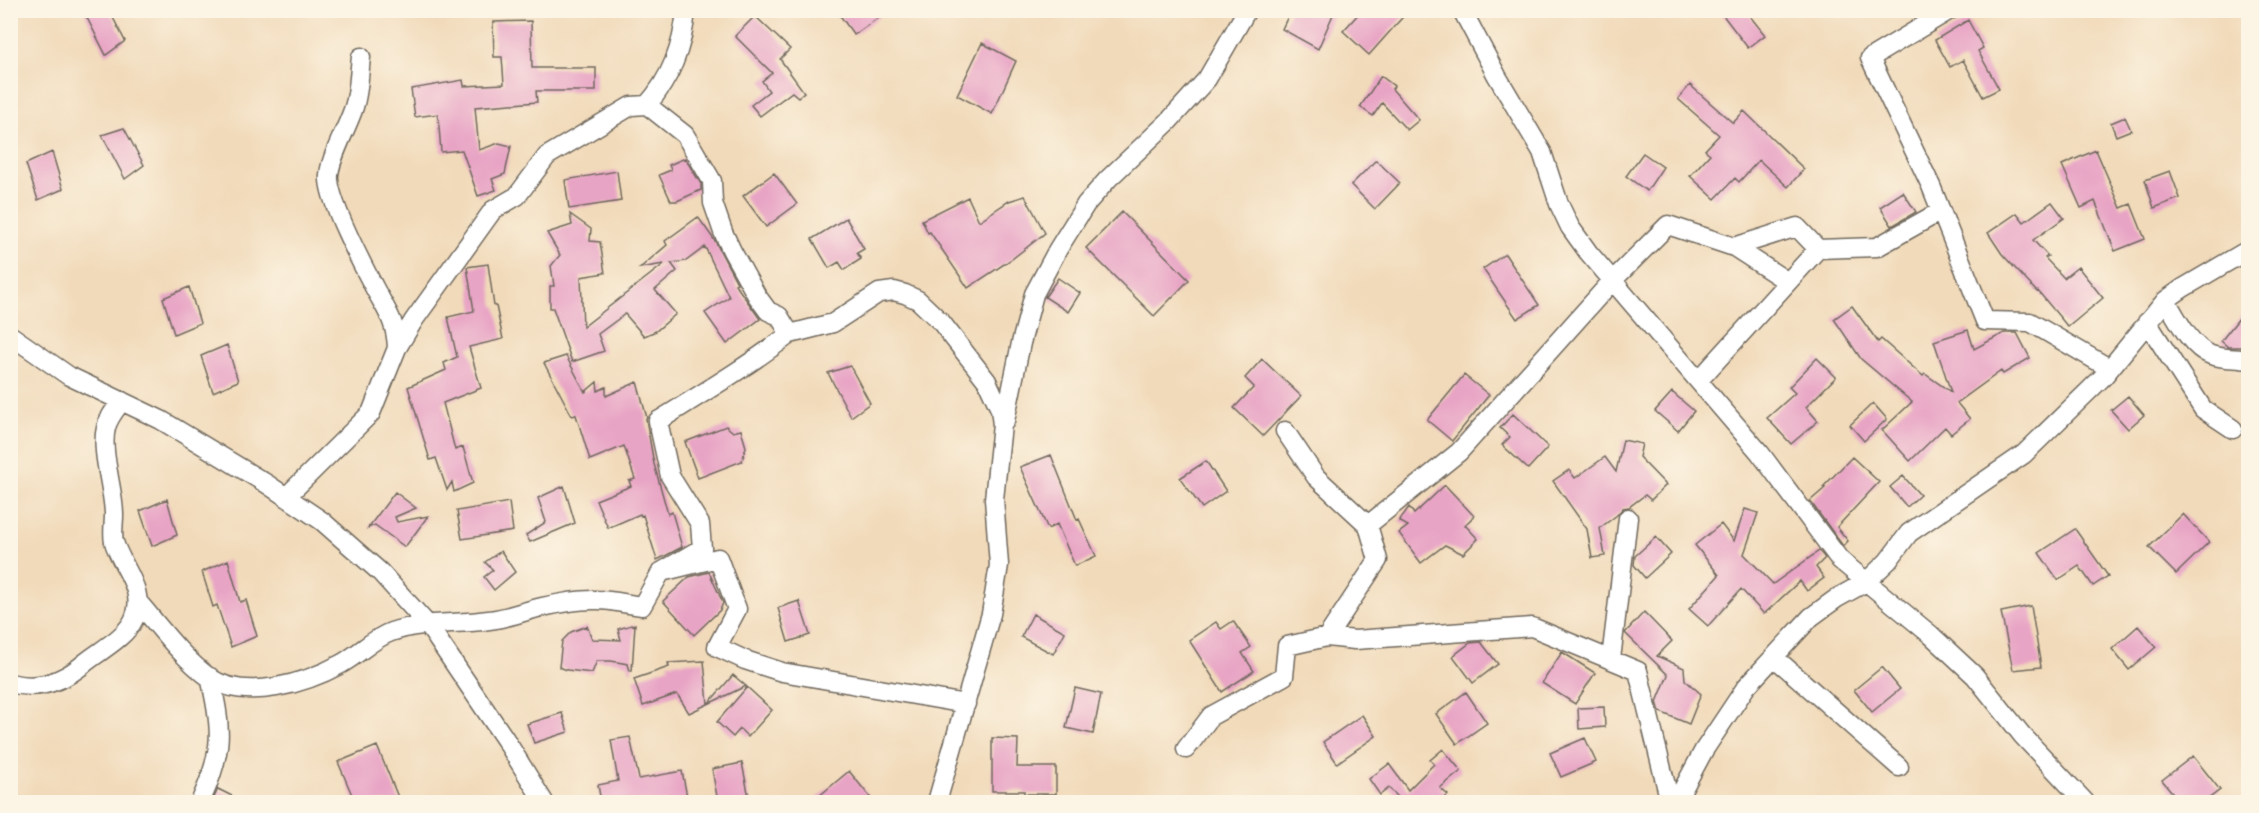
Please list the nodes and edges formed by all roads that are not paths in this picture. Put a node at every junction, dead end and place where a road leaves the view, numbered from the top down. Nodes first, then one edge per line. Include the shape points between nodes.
1 (686, 10) edge
2 (1247, 10) edge
3 (1462, 10) edge
4 (1950, 10) edge
5 (361, 57) dead end
6 (647, 105) junction
7 (1941, 211) junction
8 (1734, 247) junction
9 (1818, 249) junction
10 (2248, 250) edge
11 (1612, 281) junction
12 (1788, 282) junction
13 (2166, 300) junction
14 (2147, 322) junction
15 (790, 334) junction
16 (10, 335) edge
17 (397, 348) junction
18 (2211, 355) junction
19 (2248, 360) edge
20 (2172, 362) junction
21 (2109, 368) junction
22 (1700, 380) junction
23 (122, 401) junction
24 (2233, 429) dead end
25 (1286, 431) dead end
26 (1001, 437) junction
27 (286, 497) junction
28 (1628, 518) dead end
29 (1368, 525) junction
30 (660, 572) junction
31 (1866, 582) junction
32 (138, 602) junction
33 (428, 625) junction
34 (161, 630) junction
35 (126, 631) junction
36 (1327, 637) junction
37 (1774, 657) junction
38 (1611, 659) junction
39 (210, 677) junction
40 (10, 683) edge
41 (966, 704) junction
42 (1186, 749) dead end
43 (1899, 767) dead end
44 (202, 798) dead end
45 (544, 802) edge
46 (937, 802) edge
47 (1670, 802) edge
48 (1676, 802) edge
49 (2085, 802) edge

1 - 6 street via 684,34 669,73
2 - 26 street via 1207,79 1093,196 1058,249 1035,294
3 - 11 street via 1542,152 1570,227
4 - 7 street via 1870,58
5 - 17 street via 355,104 329,168 328,180 343,223 395,326
6 - 15 street via 685,135 712,181 713,203 732,251 757,296
6 - 17 street via 631,106 547,156 517,196 487,217
7 - 9 street via 1878,247
7 - 21 street via 1985,321 2031,322
8 - 9 street via 1797,226
8 - 11 street via 1668,225
8 - 12 street
9 - 12 street
10 - 13 street
11 - 22 street
11 - 29 street via 1460,452
12 - 22 street
13 - 14 street
13 - 18 street via 2182,328
14 - 20 street
14 - 21 street
15 - 26 street via 833,323 879,293 894,291 918,300 941,322 987,381 1000,409
15 - 30 street via 748,366 658,421 670,476 700,524 702,548
16 - 23 street via 69,376
17 - 27 street via 371,413
18 - 19 street
18 - 20 street
20 - 24 street via 2203,409
21 - 31 street via 2024,454 1909,533
22 - 31 street via 1840,560
23 - 27 street via 161,420
23 - 32 street via 105,431 106,454 114,504 113,538
25 - 29 street via 1316,477
26 - 41 street via 994,499 999,565 991,614
27 - 33 street via 322,521 380,572
28 - 38 street
29 - 36 street via 1378,560
30 - 33 street via 642,606 580,601 539,607 505,618
30 - 41 street via 718,558 737,609 717,647 745,660 782,672
31 - 37 street via 1811,617
31 - 49 street via 1975,676 2022,735
32 - 34 street
32 - 35 street
33 - 39 street via 410,626 384,635 341,664 288,684 240,688
33 - 45 street
34 - 35 street
34 - 39 street
35 - 40 street via 75,672 46,684 27,687
36 - 38 street via 1355,640 1532,627
36 - 42 street via 1287,646 1284,676 1211,716
37 - 43 street
37 - 48 street via 1746,687 1704,750
38 - 47 street via 1638,670
39 - 44 street via 220,740
41 - 46 street

